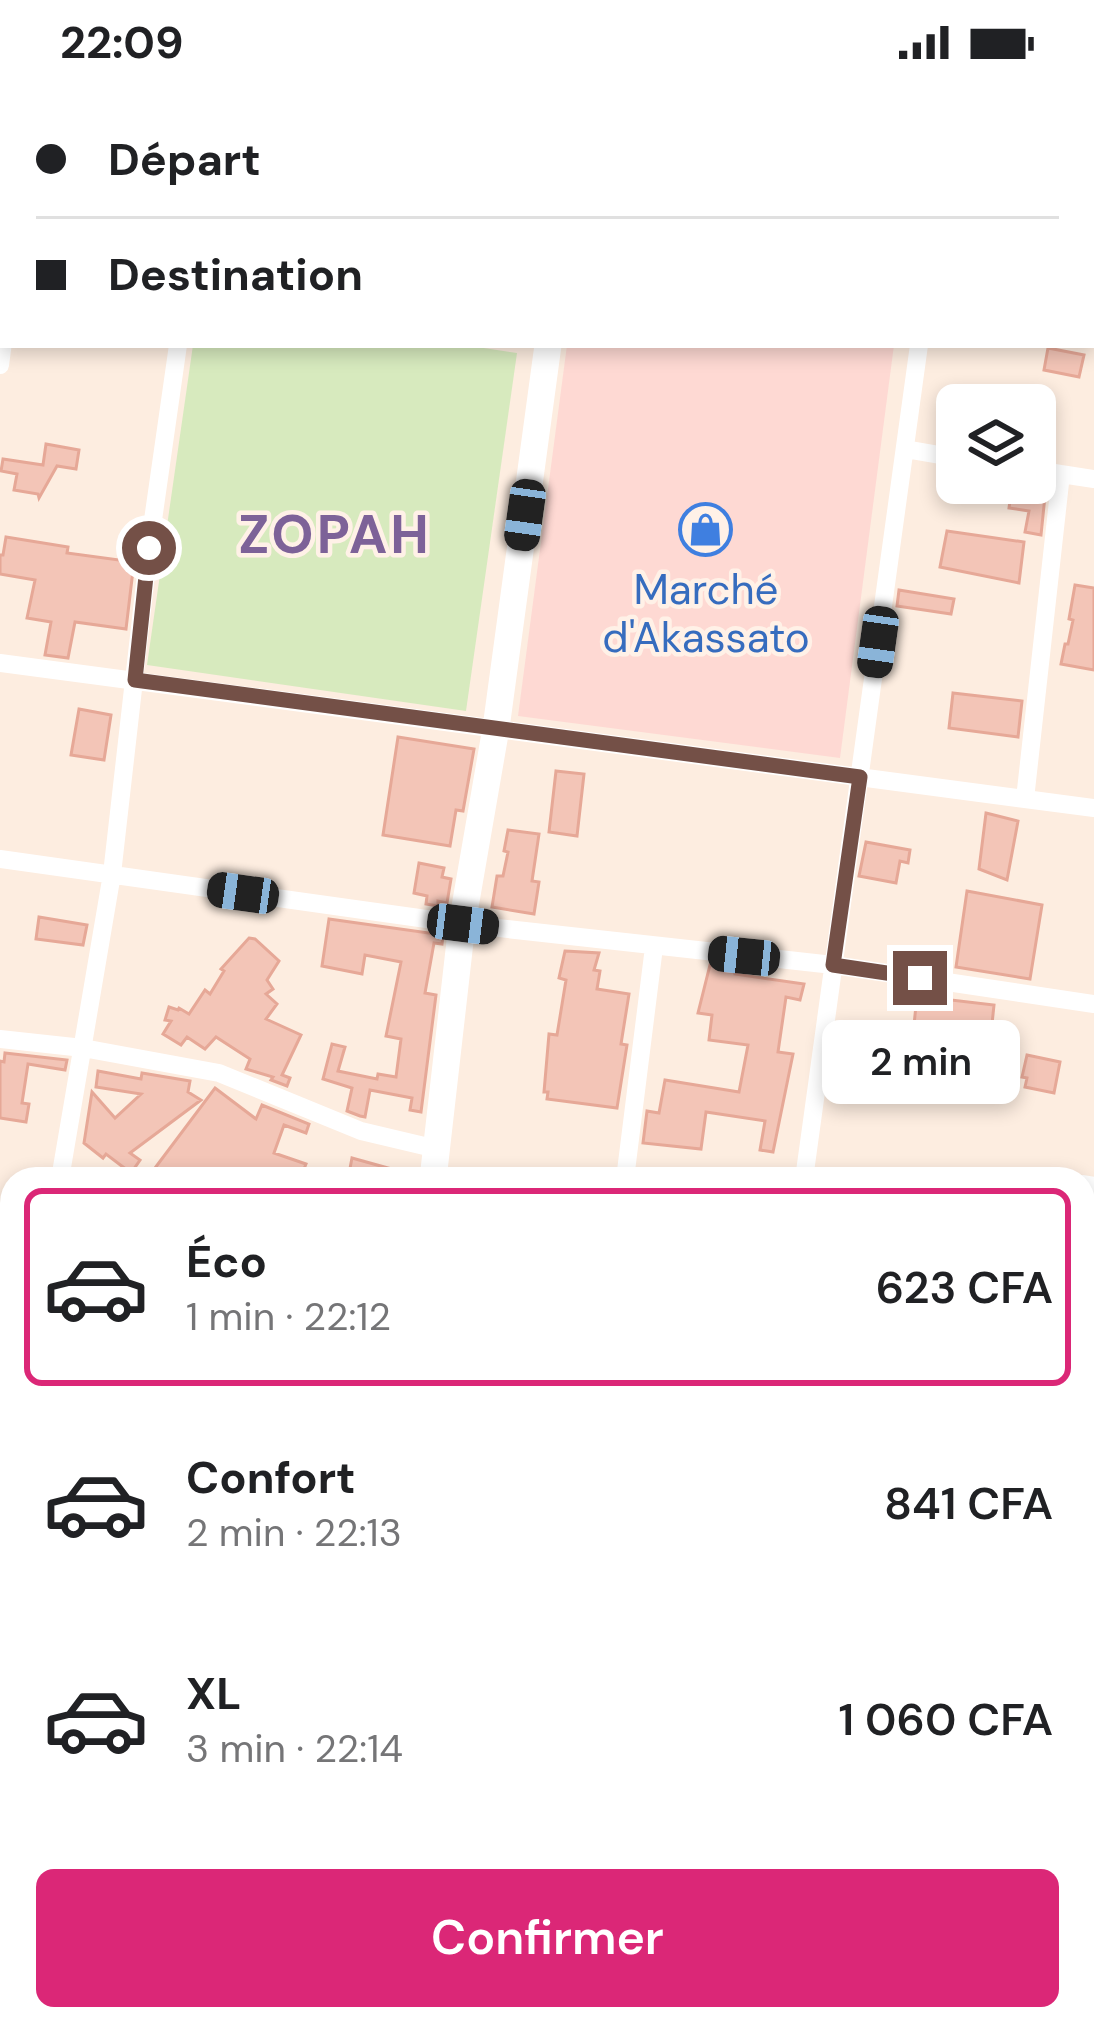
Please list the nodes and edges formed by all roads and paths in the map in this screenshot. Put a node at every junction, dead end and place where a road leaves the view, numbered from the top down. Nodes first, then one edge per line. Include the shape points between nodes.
1 (178, 348) edge
2 (548, 348) edge
3 (920, 348) edge
4 (905, 449) junction
5 (936, 454) edge
6 (1056, 473) edge
7 (1061, 474) junction
8 (1094, 479) edge
9 (0, 663) edge
10 (135, 680) junction
11 (496, 728) junction
12 (860, 777) junction
13 (1025, 799) junction
14 (1094, 808) edge
15 (0, 859) edge
16 (112, 874) junction
17 (463, 924) junction
18 (654, 947) junction
19 (833, 965) junction
20 (1094, 1004) edge
21 (0, 1039) edge
22 (83, 1048) junction
23 (437, 1149) junction
24 (62, 1167) edge
25 (435, 1167) edge
26 (626, 1167) edge
27 (806, 1167) edge

1 - 10 street
2 - 11 street
3 - 4 street
4 - 5 street
4 - 12 street
6 - 7 street
7 - 8 street
7 - 13 street
9 - 10 street
10 - 11 street
10 - 16 street
11 - 12 street
11 - 17 street
12 - 13 street
12 - 19 street
13 - 14 street
15 - 16 street
16 - 17 street
16 - 22 street
17 - 18 street
17 - 23 street
18 - 19 street
18 - 26 street
19 - 20 street
19 - 27 street
21 - 22 street
22 - 23 street via 219,1073 361,1131
22 - 24 street
23 - 25 street

